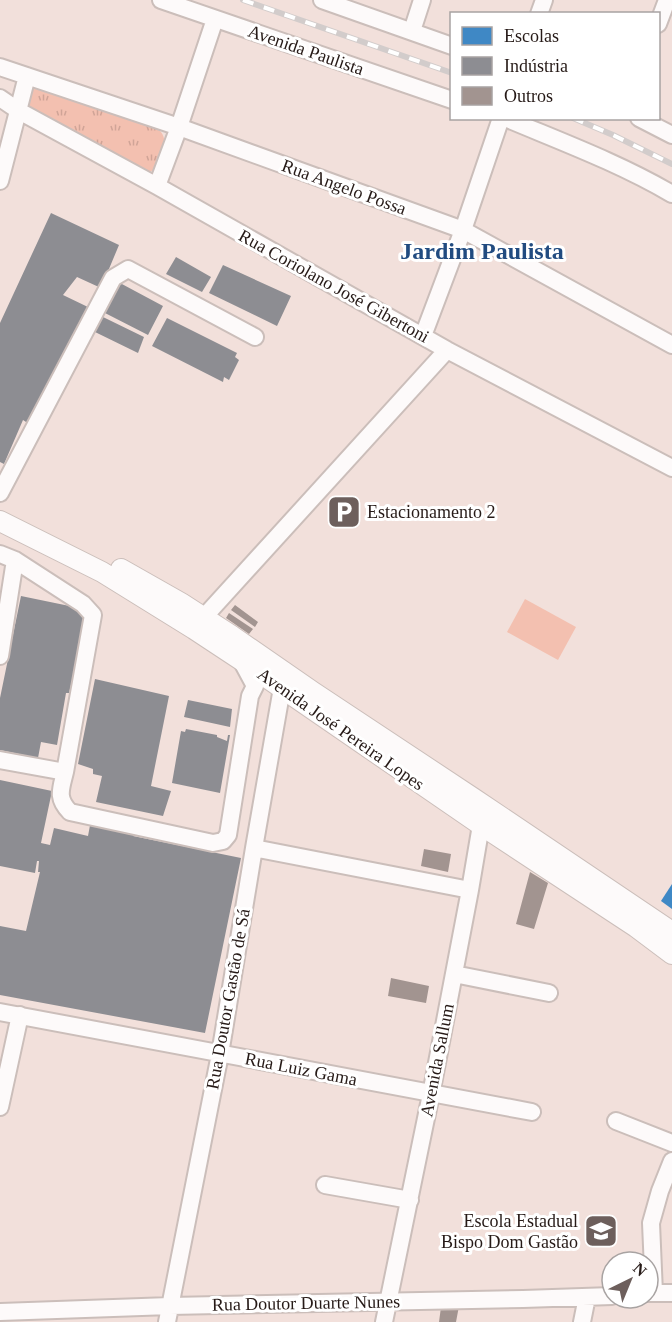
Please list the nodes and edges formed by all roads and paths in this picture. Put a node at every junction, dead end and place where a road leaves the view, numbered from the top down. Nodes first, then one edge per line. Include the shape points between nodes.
1 (161, 0) edge
2 (322, 0) edge
3 (422, 0) edge
4 (667, 0) edge
5 (214, 19) junction
6 (660, 19) edge
7 (412, 31) junction
8 (450, 45) edge
9 (0, 67) edge
10 (27, 76) junction
11 (0, 98) edge
12 (450, 99) edge
13 (19, 111) junction
14 (502, 120) edge
15 (508, 120) edge
16 (643, 120) edge
17 (179, 127) junction
18 (672, 135) edge
19 (0, 181) edge
20 (157, 186) junction
21 (672, 194) edge
22 (463, 230) junction
23 (423, 336) junction
24 (255, 338) dead end
25 (672, 345) edge
26 (447, 350) junction
27 (672, 468) edge
28 (0, 492) edge
29 (0, 505) edge
30 (0, 520) edge
31 (8, 557) edge
32 (198, 623) junction
33 (245, 654) junction
34 (0, 656) edge
35 (287, 683) junction
36 (0, 760) edge
37 (65, 772) junction
38 (473, 798) junction
39 (481, 825) junction
40 (254, 848) junction
41 (470, 890) junction
42 (641, 920) junction
43 (672, 932) edge
44 (672, 954) edge
45 (454, 974) junction
46 (549, 993) dead end
47 (0, 1011) edge
48 (20, 1015) junction
49 (220, 1054) junction
50 (431, 1094) junction
51 (0, 1107) edge
52 (532, 1112) dead end
53 (616, 1121) dead end
54 (672, 1143) edge
55 (672, 1161) edge
56 (325, 1185) dead end
57 (410, 1200) junction
58 (651, 1250) edge
59 (600, 1296) edge
60 (587, 1297) junction
61 (388, 1301) junction
62 (0, 1312) edge
63 (168, 1314) edge
64 (384, 1322) edge
65 (582, 1322) edge

1 - 5 street, Avenida Paulista
2 - 7 street
3 - 7 street
4 - 6 street
5 - 12 street, Avenida Paulista
5 - 17 street
7 - 8 street
9 - 10 street, Rua Angelo Possa
10 - 13 street
10 - 17 street, Rua Angelo Possa
11 - 13 street, Rua Coriolano José Gibertoni
13 - 19 street
13 - 20 street, Rua Coriolano José Gibertoni
14 - 22 street
15 - 21 street via 598,156
16 - 18 street
17 - 20 street
17 - 22 street, Rua Angelo Possa
20 - 23 street, Rua Coriolano José Gibertoni
22 - 23 street
22 - 25 street, Rua Angelo Possa
23 - 26 street, Rua Coriolano José Gibertoni
24 - 28 street via 128,269 113,278
26 - 27 street, Rua Coriolano José Gibertoni
26 - 32 street
29 - 32 main road, Avenida José Pereira Lopes via 181,603
30 - 32 main road, Avenida José Pereira Lopes
31 - 34 street
31 - 37 street via 83,604 93,615
32 - 33 main road, Avenida José Pereira Lopes
33 - 35 main road, Avenida José Pereira Lopes
33 - 37 street via 255,686 250,696 228,836 223,841 213,843 70,812 60,793
35 - 38 main road, Avenida José Pereira Lopes
35 - 39 main road, Avenida José Pereira Lopes
35 - 40 street, Rua Doutor Gastão de Sá
36 - 37 street
38 - 39 street, Avenida Sallum
38 - 42 main road, Avenida José Pereira Lopes
39 - 41 street, Avenida Sallum
39 - 42 main road, Avenida José Pereira Lopes
40 - 41 street
40 - 49 street, Rua Doutor Gastão de Sá
41 - 45 street, Avenida Sallum
42 - 43 main road, Avenida José Pereira Lopes
42 - 44 main road, Avenida José Pereira Lopes
45 - 46 street
45 - 50 street, Avenida Sallum
47 - 48 street, Rua Luiz Gama
48 - 49 street, Rua Luiz Gama
48 - 51 street
49 - 50 street, Rua Luiz Gama
49 - 63 street, Rua Doutor Gastão de Sá
50 - 52 street, Rua Luiz Gama
50 - 57 street, Avenida Sallum
53 - 54 street
55 - 58 street via 651,1222
56 - 57 street
57 - 61 street, Avenida Sallum
59 - 60 street, Rua Doutor Duarte Nunes
60 - 61 street, Rua Doutor Duarte Nunes
60 - 65 street
61 - 63 street, Rua Doutor Duarte Nunes
61 - 64 street, Avenida Sallum
62 - 63 street, Rua Doutor Duarte Nunes

